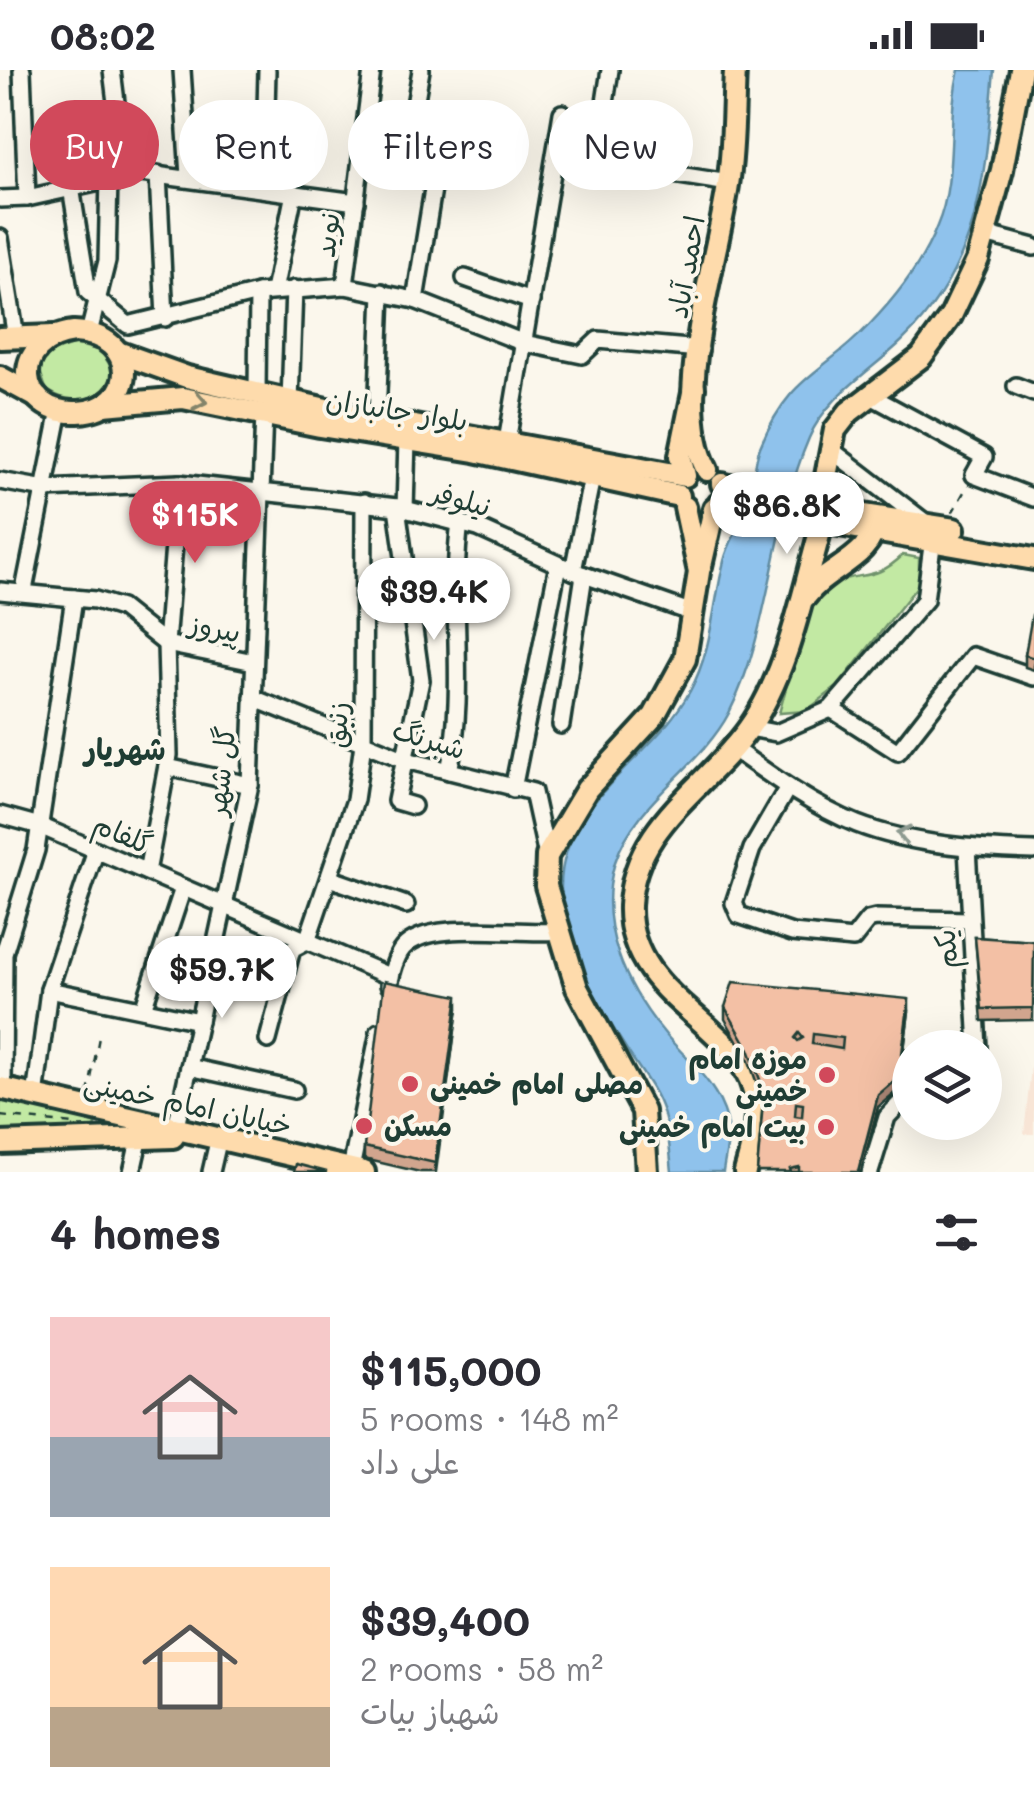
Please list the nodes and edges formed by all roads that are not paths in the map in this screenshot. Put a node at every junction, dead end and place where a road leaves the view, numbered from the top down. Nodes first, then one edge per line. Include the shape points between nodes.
1 (22, 70) edge
2 (112, 70) edge
3 (182, 70) edge
4 (266, 70) edge
5 (372, 70) edge
6 (420, 70) edge
7 (610, 70) edge
8 (734, 70) edge
9 (1020, 70) edge
10 (113, 100) edge
11 (184, 100) edge
12 (266, 100) edge
13 (415, 100) edge
14 (605, 100) edge
15 (693, 177) edge
16 (729, 183) junction
17 (58, 190) edge
18 (71, 190) edge
19 (115, 190) edge
20 (159, 190) edge
21 (277, 190) edge
22 (433, 190) edge
23 (549, 190) edge
24 (294, 193) junction
25 (27, 198) junction
26 (0, 200) edge
27 (356, 202) junction
28 (984, 234) junction
29 (0, 238) edge
30 (1034, 247) edge
31 (464, 278) dead end
32 (345, 286) junction
33 (294, 289) junction
34 (266, 292) junction
35 (382, 292) junction
36 (99, 300) junction
37 (415, 300) junction
38 (531, 301) junction
39 (165, 318) junction
40 (89, 333) junction
41 (56, 336) junction
42 (8, 338) edge
43 (524, 344) junction
44 (700, 348) junction
45 (120, 353) junction
46 (0, 377) edge
47 (1016, 386) dead end
48 (694, 388) junction
49 (1034, 393) edge
50 (872, 396) junction
51 (38, 398) junction
52 (290, 400) junction
53 (261, 403) junction
54 (104, 404) junction
55 (60, 410) junction
56 (377, 418) junction
57 (407, 440) junction
58 (508, 442) junction
59 (830, 449) junction
60 (592, 477) junction
61 (0, 482) edge
62 (179, 483) junction
63 (45, 489) junction
64 (262, 489) junction
65 (715, 492) junction
66 (683, 493) junction
67 (1034, 498) edge
68 (364, 502) junction
69 (401, 508) junction
70 (822, 514) junction
71 (460, 522) junction
72 (877, 522) junction
73 (934, 529) junction
74 (1034, 545) edge
75 (1034, 558) edge
76 (572, 570) junction
77 (699, 572) junction
78 (24, 590) junction
79 (0, 591) edge
80 (74, 598) junction
81 (798, 606) junction
82 (693, 613) junction
83 (166, 644) junction
84 (254, 662) junction
85 (1034, 677) edge
86 (253, 698) junction
87 (831, 709) junction
88 (561, 725) dead end
89 (749, 728) junction
90 (362, 744) junction
91 (731, 747) junction
92 (406, 760) junction
93 (167, 767) junction
94 (449, 771) junction
95 (250, 785) junction
96 (788, 787) junction
97 (514, 789) junction
98 (414, 806) dead end
99 (0, 815) edge
100 (40, 826) junction
101 (967, 848) junction
102 (96, 850) junction
103 (1034, 851) edge
104 (547, 856) junction
105 (147, 872) junction
106 (329, 878) junction
107 (183, 888) junction
108 (406, 905) dead end
109 (224, 906) junction
110 (969, 920) junction
111 (560, 930) junction
112 (307, 942) junction
113 (390, 978) junction
114 (50, 990) junction
115 (406, 998) edge
116 (143, 1009) junction
117 (383, 1016) edge
118 (199, 1021) junction
119 (977, 1030) edge
120 (268, 1040) dead end
121 (189, 1067) junction
122 (2, 1089) edge
123 (294, 1090) dead end
124 (35, 1097) junction
125 (892, 1112) edge
126 (100, 1122) junction
127 (176, 1127) junction
128 (140, 1136) junction
129 (0, 1143) edge
130 (218, 1146) junction
131 (358, 1171) edge
132 (132, 1172) edge
133 (211, 1172) edge
134 (326, 1172) edge
135 (647, 1172) edge
136 (746, 1172) edge
137 (870, 1172) edge

1 - 25 street
2 - 10 street
3 - 11 street
4 - 12 street
5 - 27 street, نوید
6 - 13 street
7 - 14 street
8 - 16 main road, احمد آباد
9 - 28 main road
15 - 16 street
16 - 44 main road, احمد آباد
17 - 25 street
18 - 36 street via 88,292
19 - 36 street
20 - 39 street
21 - 24 street
22 - 37 street
23 - 38 street
24 - 27 street
24 - 34 street, گل شهر
25 - 26 street
27 - 32 street, نوید
28 - 30 street
28 - 50 main road via 951,316 921,357
29 - 42 street
31 - 38 street
32 - 33 street
32 - 35 street
33 - 34 street
33 - 52 street
34 - 39 street
34 - 53 street, گل شهر
35 - 37 street
35 - 56 street
36 - 39 street via 128,325
36 - 40 street
37 - 43 street
38 - 43 street
40 - 41 main road
40 - 45 main road
41 - 42 main road
41 - 51 main road via 41,344 28,366 28,383
43 - 44 street via 582,355 598,340
43 - 58 street
44 - 48 main road, احمد آباد
45 - 53 main road, بلوار جانبازان
45 - 54 main road via 122,386
46 - 51 main road
47 - 49 street
48 - 65 main road, احمد آباد via 696,449
48 - 66 main road via 680,456
50 - 59 main road via 849,412
50 - 67 street via 984,457 974,475
51 - 55 main road
52 - 53 main road, بلوار جانبازان
52 - 56 main road, بلوار جانبازان
54 -> 53 main road, بلوار جانبازان via 184,398
53 - 57 main road, بلوار جانبازان
53 - 64 street, گل شهر
54 - 55 main road
55 - 63 street
56 - 58 main road, بلوار جانبازان
57 - 60 main road, بلوار جانبازان
57 - 69 street
58 - 66 main road, بلوار جانبازان via 649,469
59 - 70 main road
59 - 73 street
60 - 66 main road, بلوار جانبازان
60 - 76 street
61 - 63 street, نیلوفر
62 - 63 street, نیلوفر
62 - 64 street, نیلوفر
62 - 83 street
63 - 78 street
64 - 68 street, نیلوفر
64 - 84 street, گل شهر
65 - 66 main road
65 - 66 main road via 702,513
65 - 70 main road
65 - 77 main road
66 - 77 main road
68 - 69 street, نیلوفر
68 - 90 street, زنبق
69 - 71 street, نیلوفر
69 - 92 street via 421,680
70 - 72 main road
70 - 81 main road
71 - 76 street, نیلوفر
71 - 94 street via 453,579 459,725
72 - 73 main road
72 - 81 main road via 864,551 816,582
73 - 74 main road
73 - 75 main road
73 - 87 street via 925,600
76 - 82 street, نیلوفر
76 - 88 street
76 - 97 street
77 - 82 main road
78 - 79 street, پیروز
78 - 80 street, پیروز
80 - 83 street, پیروز via 121,608
80 - 100 street
81 - 89 main road via 778,670
82 - 104 main road via 685,659 654,716 587,790
83 - 84 street, پیروز
83 - 93 street
84 - 86 street, گل شهر
85 - 87 street via 973,656 898,752
86 - 90 street, شبرنگ
86 - 95 street, گل شهر
87 - 89 street via 776,733
89 - 91 main road
90 - 92 street, شبرنگ
90 - 106 street, زنبق via 355,800
91 - 96 street
91 - 136 main road via 686,792 644,851 630,910 636,950 649,971 744,1071 756,1103
92 - 94 street, شبرنگ
92 - 98 street via 396,801
93 - 95 street
93 - 105 street
94 - 97 street, شبرنگ
95 - 109 street, گل شهر
101 -> 96 street via 858,824
96 - 110 street via 752,849 734,902 739,916 792,933 853,939 876,918
97 - 104 street via 533,792
99 - 100 street, گلفام
100 - 102 street, گلفام
100 - 122 street via 4,954
101 - 103 street
101 - 110 street, یکم
102 - 105 street, گلفام
102 - 114 street
104 - 111 main road via 546,886
105 - 107 street, گلفام
106 - 108 street
106 - 112 street, زنبق
107 - 109 street, گلفام
107 - 116 street
109 - 112 street, گلفام
109 - 118 street, گل شهر
110 - 119 street, یکم
111 - 113 street via 418,937 402,948
111 - 135 main road via 578,988 643,1112
112 - 113 street, گلفام
112 - 120 street via 292,949
113 - 115 street via 387,996
114 - 116 street
114 - 124 street
116 - 118 street
117 - 131 street
118 - 121 street, گل شهر
121 - 123 street
121 - 127 street, گل شهر
122 - 124 main road, خیابان امام خمینی
124 - 126 main road, خیابان امام خمینی
125 - 137 street
126 - 127 main road, خیابان امام خمینی
126 - 128 main road, خیابان امام خمینی
126 - 129 main road, خیابان امام خمینی
127 - 131 main road, خیابان امام خمینی
128 - 130 main road, خیابان امام خمینی
128 - 132 street
130 - 133 street
130 - 134 main road, خیابان امام خمینی

